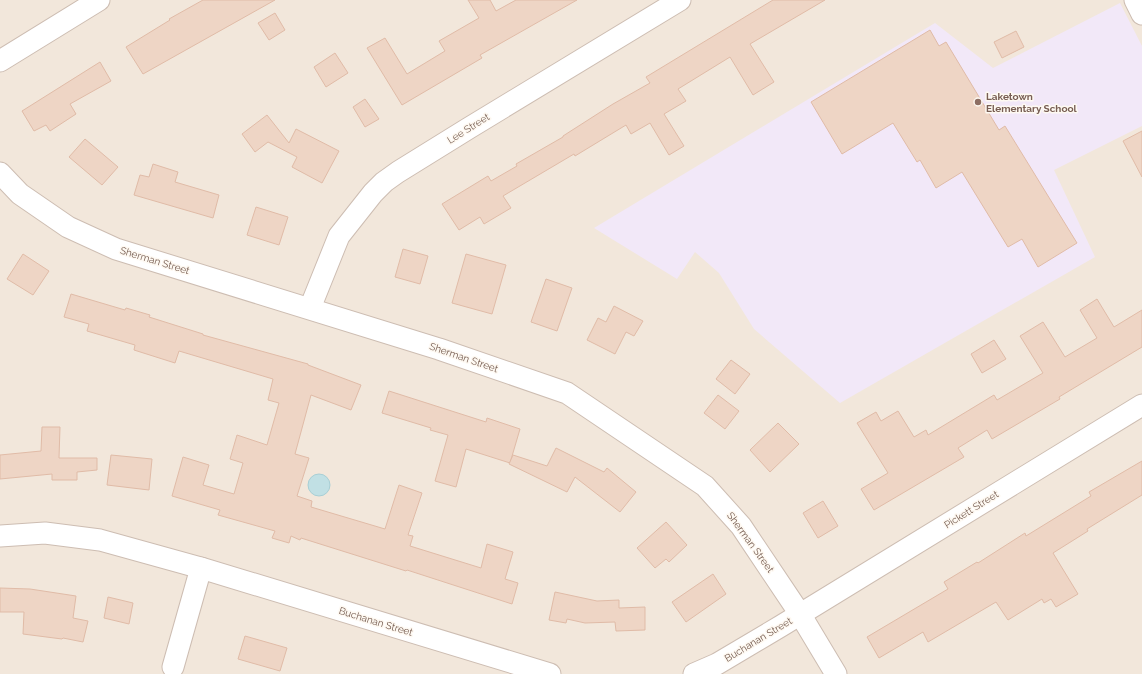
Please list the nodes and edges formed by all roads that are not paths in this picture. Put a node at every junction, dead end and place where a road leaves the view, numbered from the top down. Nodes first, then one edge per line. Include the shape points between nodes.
1 (99, 0) edge
2 (680, 0) edge
3 (1135, 0) edge
4 (1142, 14) edge
5 (0, 61) edge
6 (0, 173) edge
7 (310, 308) junction
8 (1142, 405) edge
9 (0, 536) edge
10 (201, 568) junction
11 (800, 614) junction
12 (173, 667) dead end
13 (523, 670) edge
14 (550, 674) edge
15 (694, 674) edge
16 (836, 674) edge

1 - 5 street
2 - 7 street, Lee Street via 384,182 372,193 339,236
3 - 4 street
6 - 7 street, Sherman Street via 20,194 68,228 116,248
7 - 11 street, Sherman Street via 568,393 705,486 741,526
8 - 11 street, Pickett Street
9 - 10 street, Buchanan Street via 45,533 100,540
10 - 12 street
10 - 13 street, Buchanan Street
11 - 15 street, Buchanan Street via 717,664
11 - 16 street, Sherman Street
13 - 14 street, Buchanan Street

